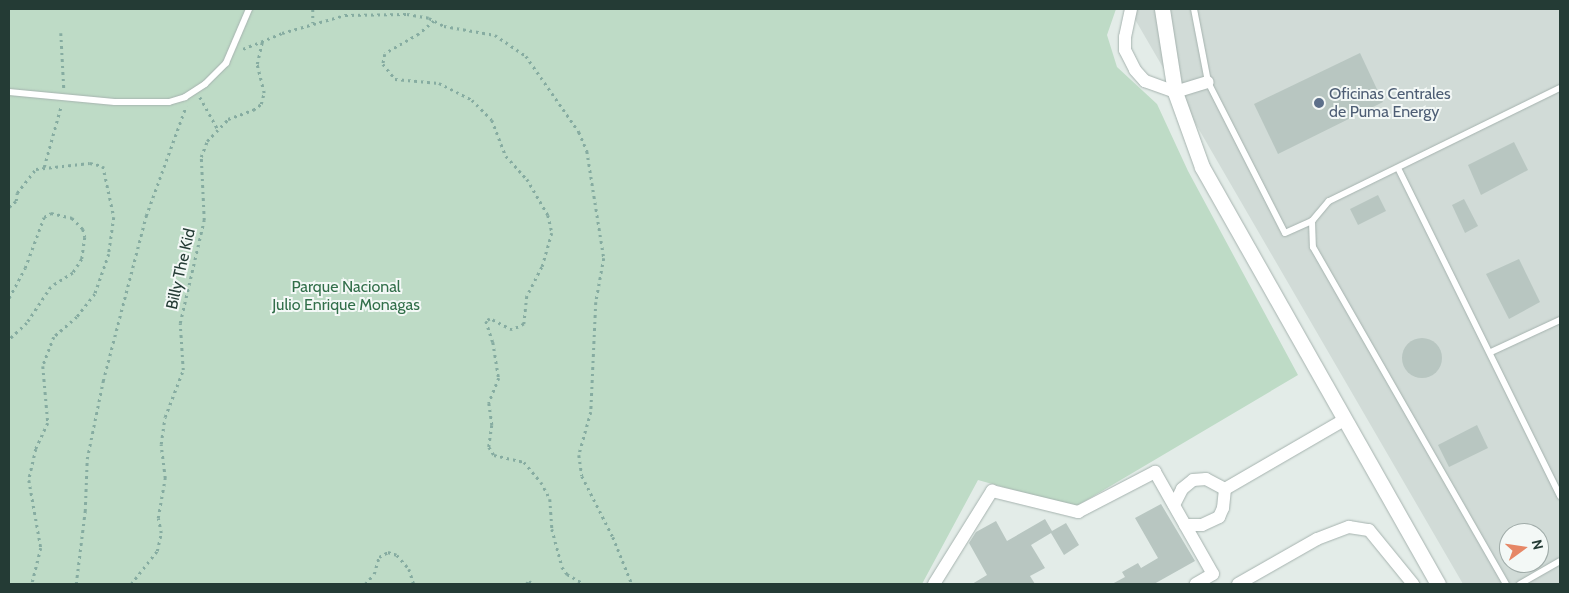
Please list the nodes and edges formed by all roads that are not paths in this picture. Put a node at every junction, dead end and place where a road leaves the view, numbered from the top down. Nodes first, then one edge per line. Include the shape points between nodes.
1 (249, 9) edge
2 (1131, 9) edge
3 (1162, 9) edge
4 (1194, 9) edge
5 (1208, 82) junction
6 (1560, 88) edge
7 (9, 92) edge
8 (1174, 92) junction
9 (1398, 168) junction
10 (1312, 221) junction
11 (1560, 320) edge
12 (1491, 352) junction
13 (1344, 420) junction
14 (1225, 489) junction
15 (1560, 496) edge
16 (1174, 505) junction
17 (1185, 525) junction
18 (1560, 561) edge
19 (934, 584) edge
20 (1196, 584) edge
21 (1238, 584) edge
22 (1413, 584) edge
23 (1438, 584) edge
24 (1506, 584) edge
25 (1520, 584) edge

1 - 7 lane via 226,63 190,95 169,102 114,102
2 - 8 street via 1125,50 1135,70 1145,80
3 - 8 street
4 - 5 lane
5 - 8 street
5 - 10 lane via 1285,234
6 - 9 lane
8 - 13 street via 1202,167
9 - 10 lane via 1329,201
9 - 12 lane
10 - 24 lane via 1313,247
11 - 12 lane
12 - 15 lane
13 - 14 street
13 - 23 street
14 - 16 street via 1206,479 1193,480 1182,489
14 - 17 street via 1224,508 1219,517 1202,525
16 - 17 street
16 - 19 street via 1155,472 1078,512 992,491
17 - 20 street via 1212,574
18 - 25 lane
21 - 22 street via 1317,539 1349,527 1369,530

